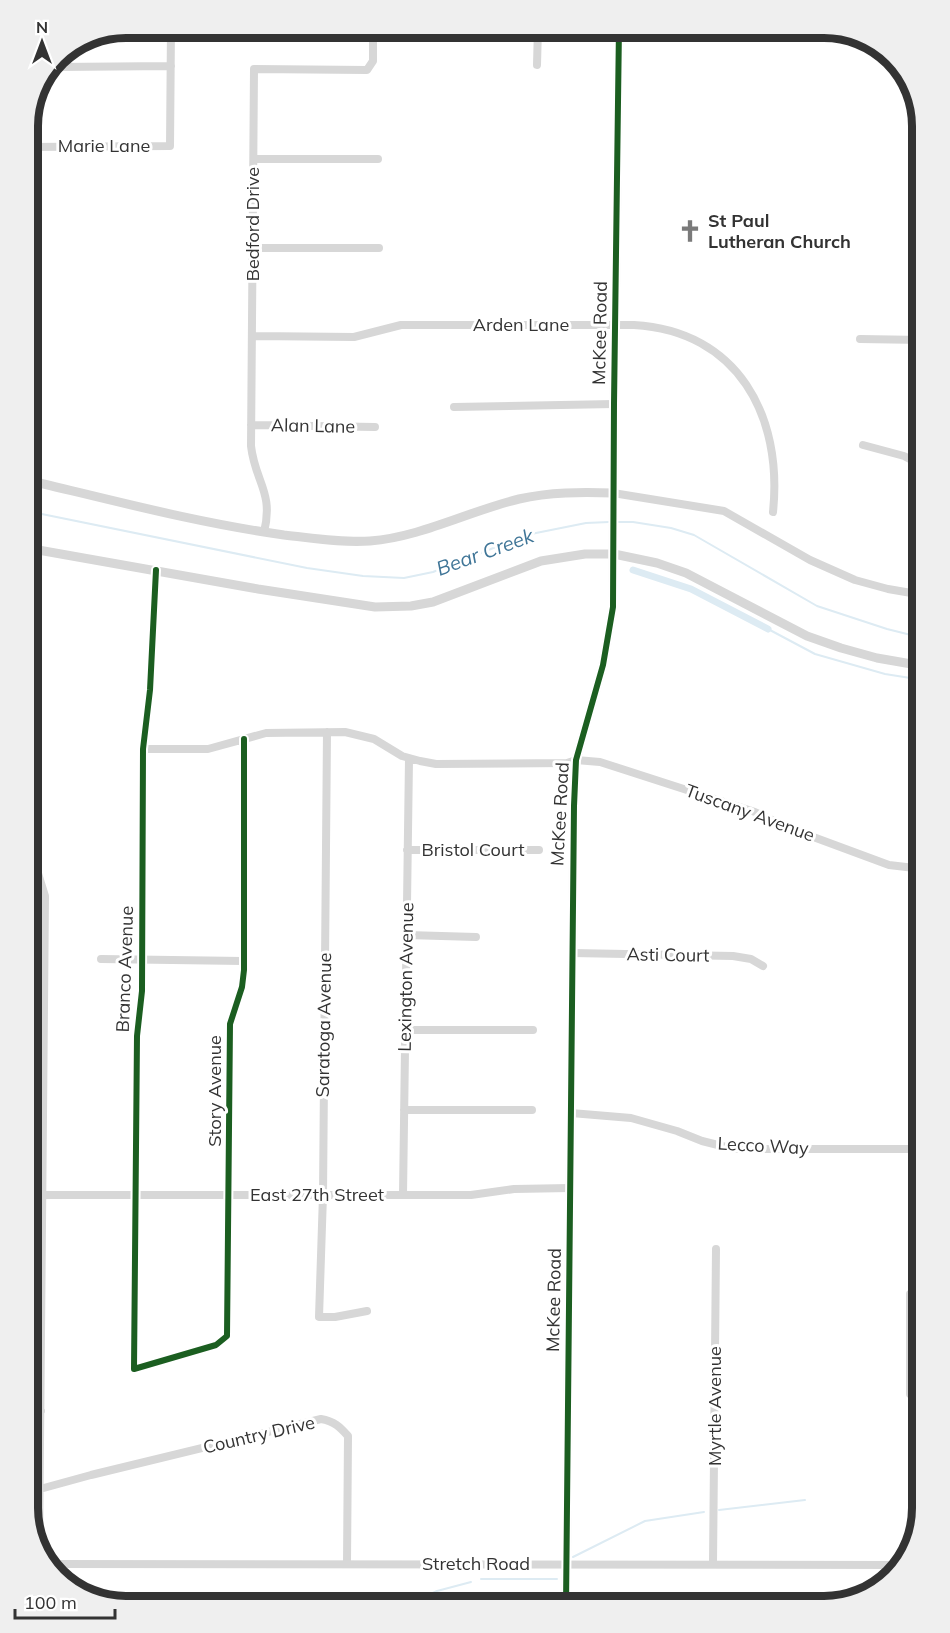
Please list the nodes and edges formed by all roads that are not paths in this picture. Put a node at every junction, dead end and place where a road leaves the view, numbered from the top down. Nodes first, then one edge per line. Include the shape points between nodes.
1 (171, 38) edge
2 (373, 38) edge
3 (538, 38) edge
4 (619, 38) edge
5 (537, 65) dead end
6 (171, 66) junction
7 (72, 67) edge
8 (38, 147) edge
9 (254, 159) junction
10 (378, 159) dead end
11 (253, 248) junction
12 (379, 248) dead end
13 (615, 325) junction
14 (252, 336) junction
15 (860, 339) dead end
16 (912, 340) edge
17 (614, 404) junction
18 (454, 406) dead end
19 (251, 425) junction
20 (375, 427) dead end
21 (863, 445) dead end
22 (912, 460) edge
23 (38, 483) edge
24 (614, 497) junction
25 (773, 512) dead end
26 (264, 532) junction
27 (38, 550) edge
28 (614, 554) junction
29 (156, 570) junction
30 (912, 593) edge
31 (912, 664) edge
32 (327, 732) junction
33 (244, 740) junction
34 (143, 749) junction
35 (409, 759) junction
36 (576, 760) junction
37 (407, 850) junction
38 (539, 850) dead end
39 (912, 868) edge
40 (38, 873) edge
41 (407, 935) junction
42 (476, 937) dead end
43 (572, 953) junction
44 (101, 959) dead end
45 (142, 959) junction
46 (243, 961) junction
47 (763, 966) dead end
48 (405, 1030) junction
49 (533, 1030) dead end
50 (405, 1110) junction
51 (532, 1110) dead end
52 (571, 1113) junction
53 (912, 1149) edge
54 (570, 1188) junction
55 (136, 1195) junction
56 (230, 1195) junction
57 (323, 1195) junction
58 (403, 1195) junction
59 (38, 1196) edge
60 (44, 1196) junction
61 (716, 1249) dead end
62 (910, 1294) dead end
63 (367, 1311) dead end
64 (227, 1336) joint
65 (912, 1394) edge
66 (41, 1411) joint
67 (40, 1489) junction
68 (39, 1527) edge
69 (567, 1563) junction
70 (57, 1564) edge
71 (347, 1564) junction
72 (713, 1564) junction
73 (893, 1564) edge
74 (566, 1596) edge

1 - 6 street, Marie Lane
2 - 9 street, Bedford Drive via 373,61 366,70 254,69
3 - 5 street
4 - 13 street, McKee Road
6 - 7 street
6 - 8 street, Marie Lane via 170,146
9 - 10 street
9 - 11 street, Bedford Drive
11 - 12 street
11 - 14 street, Bedford Drive
13 - 14 street, Arden Lane via 401,325 354,338
13 - 17 street, McKee Road
13 - 25 street, Arden Lane via 656,327 684,335 712,350 738,375 758,402 766,421 774,463
14 - 19 street, Bedford Drive
15 - 16 street
17 - 18 street
17 - 24 street, McKee Road
19 - 20 street, Alan Lane
19 - 26 street, Bedford Drive via 252,458 267,502
21 - 22 street
23 - 26 street
24 - 26 street via 576,492 518,499 410,534 369,541
24 - 28 street, McKee Road
24 - 30 street via 724,512 855,580
27 - 29 street
28 - 29 street via 541,561 433,602 396,607 352,604
28 - 31 street via 686,573 797,631 841,648
28 - 36 street, McKee Road via 609,636
29 - 34 street, Branco Avenue
32 - 33 street, Tuscany Avenue via 266,733
32 - 35 street, Tuscany Avenue via 353,733
32 - 57 street, Saratoga Avenue
33 - 34 street, Tuscany Avenue via 208,749
33 - 46 street, Story Avenue
34 - 45 street, Branco Avenue
35 - 36 street, Tuscany Avenue via 436,764
35 - 37 street, Lexington Avenue
36 - 39 street, Tuscany Avenue via 610,764 755,812 889,865
36 - 43 street, McKee Road
37 - 38 street, Bristol Court
37 - 41 street, Lexington Avenue
40 - 60 street via 45,896
41 - 42 street
41 - 48 street, Lexington Avenue
43 - 47 street, Asti Court via 733,956
43 - 52 street, McKee Road
44 - 45 street
45 - 46 street
45 - 55 street, Branco Avenue via 137,1036
46 - 56 street, Story Avenue via 242,987 230,1024
48 - 49 street
48 - 50 street, Lexington Avenue
50 - 51 street
50 - 58 street, Lexington Avenue
52 - 53 street, Lecco Way via 631,1118 734,1149
52 - 54 street, McKee Road
54 - 58 street, East 27th Street
54 - 69 street, McKee Road
55 - 56 street, East 27th Street
55 - 60 street, East 27th Street
55 - 64 street, Branco Avenue via 134,1369 216,1345
56 - 57 street, East 27th Street
56 - 64 street, Story Avenue
57 - 58 street, East 27th Street
57 - 63 street, Saratoga Avenue via 319,1317
59 - 60 street, East 27th Street
60 - 66 street
61 - 72 street, Myrtle Avenue
62 - 65 street
66 - 67 street
67 - 68 street
67 - 71 street, Country Drive via 329,1420 348,1436
69 - 71 street, Stretch Road
69 - 72 street, Stretch Road
69 - 74 street, McKee Road
70 - 71 street, Stretch Road
72 - 73 street, Stretch Road

